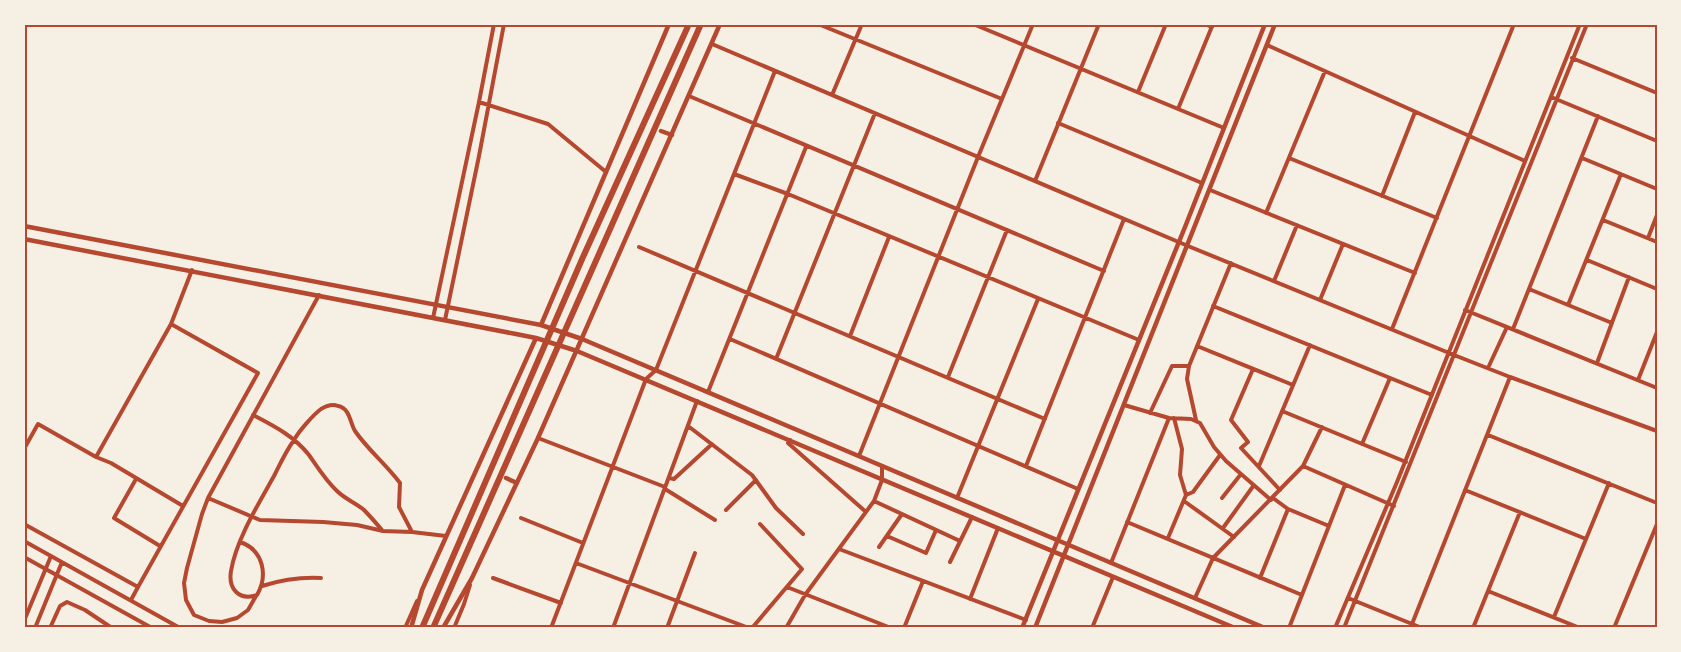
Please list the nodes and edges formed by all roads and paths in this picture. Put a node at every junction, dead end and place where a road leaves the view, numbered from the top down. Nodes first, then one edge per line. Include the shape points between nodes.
1 (494, 24) edge
2 (504, 24) edge
3 (669, 24) edge
4 (688, 24) edge
5 (701, 24) edge
6 (720, 24) edge
7 (818, 24) edge
8 (862, 24) edge
9 (973, 24) edge
10 (1033, 24) edge
11 (1099, 24) edge
12 (1166, 24) edge
13 (1204, 24) edge
14 (1265, 24) edge
15 (1275, 24) edge
16 (1514, 24) edge
17 (1580, 24) edge
18 (1587, 24) edge
19 (1212, 26) edge
20 (855, 39) junction
21 (711, 44) junction
22 (1024, 45) junction
23 (1267, 45) junction
24 (1568, 57) junction
25 (1573, 59) junction
26 (1081, 69) junction
27 (775, 71) junction
28 (1324, 71) junction
29 (1138, 92) junction
30 (1657, 93) edge
31 (832, 95) junction
32 (689, 96) junction
33 (1551, 97) junction
34 (1002, 99) junction
35 (1557, 99) junction
36 (480, 102) junction
37 (489, 104) junction
38 (1178, 109) junction
39 (1415, 112) junction
40 (875, 113) junction
41 (1598, 116) junction
42 (629, 117) junction
43 (638, 121) dead end
44 (1059, 123) junction
45 (754, 124) junction
46 (1224, 128) junction
47 (661, 131) dead end
48 (672, 135) junction
49 (1469, 136) junction
50 (1657, 141) edge
51 (806, 147) junction
52 (978, 157) junction
53 (1289, 158) junction
54 (1582, 158) junction
55 (1526, 160) junction
56 (854, 166) junction
57 (606, 172) junction
58 (734, 174) junction
59 (1621, 174) junction
60 (1035, 181) junction
61 (1202, 183) junction
62 (1657, 189) edge
63 (1210, 190) junction
64 (788, 194) junction
65 (1382, 196) junction
66 (957, 209) junction
67 (1266, 213) junction
68 (835, 214) junction
69 (1657, 215) edge
70 (1437, 218) junction
71 (1124, 219) junction
72 (1603, 220) junction
73 (1297, 225) junction
74 (24, 226) edge
75 (1007, 230) junction
76 (888, 237) junction
77 (1648, 238) junction
78 (24, 239) edge
79 (1179, 242) junction
80 (1657, 242) edge
81 (1343, 244) junction
82 (1188, 246) junction
83 (639, 247) dead end
84 (938, 258) junction
85 (1587, 260) junction
86 (1231, 263) junction
87 (192, 270) junction
88 (695, 271) junction
89 (1104, 271) junction
90 (1415, 273) junction
91 (1629, 277) junction
92 (988, 278) junction
93 (1274, 281) junction
94 (343, 286) junction
95 (1657, 289) edge
96 (1529, 290) junction
97 (748, 293) junction
98 (319, 295) junction
99 (1038, 299) junction
100 (341, 300) junction
101 (1320, 300) junction
102 (435, 305) junction
103 (1568, 305) junction
104 (1213, 306) junction
105 (447, 307) junction
106 (1465, 310) junction
107 (795, 312) junction
108 (1471, 313) junction
109 (433, 318) junction
110 (1085, 318) junction
111 (445, 320) junction
112 (1612, 323) junction
113 (171, 324) junction
114 (541, 325) junction
115 (1507, 327) junction
116 (1392, 329) junction
117 (1513, 329) junction
118 (1657, 332) edge
119 (850, 336) junction
120 (536, 338) junction
121 (582, 339) junction
122 (730, 339) junction
123 (1139, 340) junction
124 (1655, 340) edge
125 (1310, 345) junction
126 (1197, 346) junction
127 (577, 351) junction
128 (1448, 352) junction
129 (1454, 355) junction
130 (898, 356) junction
131 (776, 359) junction
132 (1597, 363) junction
133 (1190, 366) junction
134 (1488, 368) junction
135 (1252, 369) junction
136 (656, 370) junction
137 (948, 377) junction
138 (1510, 377) junction
139 (1390, 378) junction
140 (646, 379) junction
141 (1638, 380) junction
142 (1293, 386) junction
143 (1657, 388) edge
144 (708, 392) junction
145 (1432, 394) junction
146 (1437, 397) junction
147 (998, 398) junction
148 (697, 400) junction
149 (880, 403) junction
150 (1124, 405) junction
151 (1282, 411) junction
152 (1150, 413) junction
153 (253, 415) junction
154 (1045, 418) junction
155 (1172, 418) junction
156 (1196, 421) junction
157 (688, 426) junction
158 (1323, 428) junction
159 (1657, 431) edge
160 (1488, 435) junction
161 (538, 438) junction
162 (294, 439) junction
163 (790, 440) junction
164 (712, 444) junction
165 (1362, 444) junction
166 (978, 446) junction
167 (24, 449) edge
168 (1220, 454) junction
169 (859, 456) junction
170 (96, 457) junction
171 (1405, 462) junction
172 (1410, 464) junction
173 (478, 465) junction
174 (882, 466) junction
175 (1026, 466) junction
176 (1259, 466) junction
177 (1303, 466) junction
178 (612, 468) junction
179 (485, 469) dead end
180 (1241, 474) junction
181 (506, 478) dead end
182 (669, 478) junction
183 (136, 479) junction
184 (756, 480) junction
185 (882, 480) junction
186 (517, 483) junction
187 (1609, 483) junction
188 (1254, 485) junction
189 (1346, 485) junction
190 (665, 488) junction
191 (1078, 489) junction
192 (1280, 490) junction
193 (1466, 490) junction
194 (1186, 495) junction
195 (208, 498) junction
196 (957, 498) junction
197 (1222, 498) dead end
198 (1272, 499) junction
199 (874, 501) junction
200 (1184, 501) junction
201 (1657, 503) edge
202 (1388, 504) junction
203 (183, 506) junction
204 (1394, 506) junction
205 (1288, 509) junction
206 (726, 510) dead end
207 (866, 512) junction
208 (1520, 512) junction
209 (902, 514) junction
210 (251, 516) junction
211 (972, 517) junction
212 (521, 518) dead end
213 (715, 520) dead end
214 (1127, 522) junction
215 (24, 524) edge
216 (760, 524) dead end
217 (1657, 524) edge
218 (1329, 525) junction
219 (998, 528) junction
220 (1222, 528) junction
221 (936, 530) junction
222 (383, 531) junction
223 (412, 532) junction
224 (803, 534) dead end
225 (887, 536) junction
226 (446, 537) junction
227 (1234, 537) junction
228 (1168, 538) junction
229 (1586, 539) junction
230 (1058, 540) junction
231 (24, 541) edge
232 (960, 541) junction
233 (240, 543) junction
234 (584, 543) junction
235 (1069, 545) junction
236 (160, 546) junction
237 (879, 547) dead end
238 (839, 549) junction
239 (1053, 551) junction
240 (695, 553) dead end
241 (51, 556) junction
242 (1064, 556) junction
243 (24, 557) edge
244 (1213, 558) junction
245 (62, 562) junction
246 (950, 562) dead end
247 (576, 563) junction
248 (1111, 563) junction
249 (45, 569) junction
250 (57, 575) junction
251 (1113, 577) junction
252 (321, 578) dead end
253 (472, 578) junction
254 (493, 578) dead end
255 (1260, 578) junction
256 (923, 581) junction
257 (630, 583) junction
258 (262, 586) junction
259 (138, 587) junction
260 (787, 587) junction
261 (422, 591) junction
262 (1488, 591) junction
263 (257, 595) junction
264 (805, 595) junction
265 (1302, 595) junction
266 (1195, 598) junction
267 (1348, 598) junction
268 (970, 599) junction
269 (131, 600) junction
270 (678, 601) junction
271 (1355, 601) junction
272 (561, 603) junction
273 (1554, 617) junction
274 (1026, 620) junction
275 (24, 621) edge
276 (731, 621) junction
277 (1412, 624) junction
278 (35, 628) edge
279 (50, 628) edge
280 (112, 628) edge
281 (152, 628) edge
282 (180, 628) edge
283 (405, 628) edge
284 (411, 628) edge
285 (422, 628) edge
286 (433, 628) edge
287 (443, 628) edge
288 (454, 628) edge
289 (551, 628) edge
290 (613, 628) edge
291 (667, 628) edge
292 (728, 628) edge
293 (751, 628) edge
294 (786, 628) edge
295 (891, 628) edge
296 (904, 628) edge
297 (1022, 628) edge
298 (1035, 628) edge
299 (1092, 628) edge
300 (1235, 628) edge
301 (1265, 628) edge
302 (1289, 628) edge
303 (1335, 628) edge
304 (1344, 628) edge
305 (1422, 628) edge
306 (1473, 628) edge
307 (1580, 628) edge
308 (1614, 628) edge

1 - 36 street
2 - 37 street
3 - 42 street
4 - 285 highway
5 - 286 highway
6 - 21 street
7 - 20 street
8 - 20 street
9 - 22 street
10 - 22 street
11 - 26 street
12 - 29 street
13 - 19 street
14 - 46 street
15 - 23 street
16 - 49 street
17 - 24 street
18 - 25 street
19 - 38 street
20 - 31 street
20 - 34 street
21 - 27 street
21 - 32 street
22 - 26 street
22 - 34 street
23 - 28 street
23 - 63 street
24 - 25 street
24 - 33 street
25 - 30 street
25 - 35 street
26 - 29 street
26 - 44 street
27 - 31 street
27 - 45 street
28 - 39 street
28 - 53 street
29 - 38 street
31 - 40 street
32 - 45 street
32 - 48 street
33 - 35 street
33 - 55 street
34 - 52 street
35 - 41 street
35 - 108 street
36 - 37 street
36 - 102 street
37 - 57 street via 548,124
37 - 105 street
38 - 46 street
39 - 49 street
39 - 65 street
40 - 52 street
40 - 56 street
41 - 50 street
41 - 54 street
42 - 43 street
42 - 57 street
44 - 60 street
44 - 61 street
45 - 51 street
45 - 58 street
46 - 61 street
47 - 48 street
48 - 121 street
49 - 55 street
49 - 70 street
51 - 56 street
51 - 64 street
52 - 60 street
52 - 66 street
53 - 65 street
53 - 67 street
54 - 59 street
54 - 96 street
55 - 106 street
56 - 66 street
56 - 68 street
57 - 114 street
58 - 64 street
58 - 88 street
59 - 62 street
59 - 72 street
60 - 71 street
61 - 79 street
63 - 67 street
63 - 82 street
64 - 68 street
64 - 97 street
65 - 70 street
66 - 75 street
66 - 84 street
67 - 73 street
68 - 76 street
68 - 107 street
69 - 77 street
70 - 90 street
71 - 79 street
71 - 89 street
72 - 77 street
72 - 85 street
73 - 81 street
73 - 93 street
74 - 94 street
75 - 89 street
75 - 92 street
76 - 84 street
76 - 119 street
77 - 80 street
78 - 87 street
79 - 82 street
79 - 123 street
81 - 90 street
81 - 101 street
82 - 86 street
82 - 150 street
83 - 88 street
84 - 92 street
84 - 130 street
85 - 91 street
85 - 103 street
86 - 93 street
86 - 104 street
87 - 98 street
87 - 113 street
88 - 97 street
88 - 136 street
89 - 110 street
90 - 116 street
91 - 95 street
91 - 112 street
92 - 99 street
92 - 137 street
93 - 101 street
94 - 100 street
94 - 102 street
96 - 103 street
96 - 117 street
97 - 107 street
97 - 122 street
98 - 100 street
98 - 153 street
99 - 110 street
99 - 147 street
100 - 109 street
101 - 116 street
102 - 105 street
102 - 109 street
103 - 112 street
104 - 125 street
104 - 126 street
105 - 111 street
105 - 114 street
106 - 108 street
106 - 128 street
107 - 119 street
107 - 131 street
108 - 115 street
108 - 129 street
109 - 111 street
110 - 123 street
110 - 154 street
111 - 120 street
112 - 132 street
113 - 170 street
113 - 203 street via 258,373
114 - 121 street
115 - 117 street
115 - 134 street
116 - 128 street
117 - 132 street
118 - 124 street
119 - 130 street
120 - 127 street
120 - 173 street
121 - 127 street
121 - 136 street
122 - 131 street
122 - 144 street
123 - 191 street
124 - 141 street
125 - 139 street
125 - 142 street
126 - 133 street
126 - 135 street
127 - 140 street
127 - 161 street
128 - 129 street
128 - 145 street
129 - 134 street
129 - 146 street
130 - 137 street
130 - 149 street
131 - 149 street
132 - 141 street
133 - 152 street via 1172,366
133 - 156 street via 1187,379
134 - 138 street
135 - 142 street
135 - 176 street via 1231,420 1248,442 1241,448
136 - 140 street
136 - 144 street
137 - 147 street
138 - 159 street
138 - 160 street
139 - 145 street
139 - 165 street
140 - 148 street
140 - 178 street
141 - 143 street
142 - 151 street
144 - 169 street
145 - 146 street
145 - 171 street
146 - 172 street
147 - 154 street
147 - 166 street
148 - 157 street
148 - 163 street
149 - 166 street
149 - 169 street
150 - 152 street
150 - 235 street
151 - 158 street
151 - 176 street
152 - 155 street
153 - 162 street
153 - 195 street
154 - 175 street
155 - 156 street
155 - 194 street via 1182,449 1180,475
155 - 214 street
156 - 168 street
157 - 164 street
157 - 182 street
158 - 165 street
158 - 177 street
160 - 187 street
160 - 193 street
161 - 178 street
161 - 186 street
162 - 210 street
162 - 222 street via 339,494 364,510
162 - 223 street via 320,410 327,406 342,407 353,429 400,483 399,507
163 - 185 street
163 - 207 street via 788,443
164 - 182 street via 674,479
164 - 184 street
165 - 171 street
166 - 175 street
166 - 196 street
167 - 170 street via 38,424
168 - 180 street
168 - 194 street via 1193,492
169 - 174 street
170 - 183 street
171 - 172 street
171 - 202 street
172 - 204 street
173 - 179 street
173 - 226 street
174 - 185 street
174 - 196 street
175 - 191 street
176 - 192 street
177 - 189 street
177 - 192 street
178 - 190 street
178 - 234 street
180 - 188 street
180 - 197 street
181 - 186 street
182 - 190 street
183 - 203 street
183 - 236 street via 114,518
184 - 206 street
184 - 224 street via 776,508
185 - 199 street
185 - 211 street
186 - 253 street
187 - 201 street
187 - 229 street
188 - 198 street
188 - 220 street
189 - 202 street
189 - 218 street
190 - 213 street
190 - 257 street
191 - 230 street
192 - 198 street
193 - 208 street
193 - 277 street
194 - 200 street
195 - 210 street
195 - 263 street via 184,583 186,600 194,615 222,622 248,610
196 - 230 street
198 - 205 street
198 - 227 street
199 - 207 street
199 - 209 street
200 - 220 street
200 - 228 street
202 - 204 street
202 - 267 street
203 - 236 street
204 - 271 street
205 - 218 street
205 - 255 street
207 - 238 street
208 - 229 street
208 - 262 street
209 - 221 street
209 - 225 street
210 - 222 street via 260,520 357,525
210 - 233 street
211 - 219 street
211 - 232 street
212 - 234 street
214 - 228 street
214 - 248 street
215 - 259 street
216 - 260 street via 802,568
217 - 308 street
218 - 265 street
219 - 239 street
219 - 268 street
220 - 227 street
221 - 225 street via 926,553
221 - 232 street
222 - 223 street
223 - 226 street
225 - 237 street
226 - 261 street
227 - 244 street
228 - 244 street
229 - 273 street
230 - 235 street
230 - 239 street
231 - 241 street
232 - 246 street
233 - 258 street via 258,554 264,573
233 - 263 street via 230,573 234,591 241,597
234 - 247 street
235 - 242 street
235 - 248 street
236 - 259 street
238 - 256 street
238 - 264 street
239 - 242 street
239 - 274 street
240 - 270 street
241 - 245 street
241 - 249 street
242 - 251 street
242 - 298 street
243 - 249 street
244 - 255 street
244 - 266 street
245 - 250 street
245 - 269 street
247 - 257 street
247 - 272 street
248 - 266 street
249 - 250 street
249 - 275 street
250 - 278 street
250 - 281 street
251 - 299 street
251 - 300 street
252 - 258 street via 289,579
253 - 287 street
253 - 288 street
254 - 272 street
255 - 265 street
256 - 268 street
256 - 296 street
257 - 270 street
257 - 290 street
258 - 263 street
259 - 269 street
260 - 264 street
260 - 293 street
261 - 283 street
261 - 284 street
262 - 273 street
262 - 306 street
264 - 294 street
264 - 295 street
265 - 302 street
266 - 301 street
267 - 271 street
267 - 303 street
268 - 274 street
269 - 282 street
270 - 276 street
270 - 291 street
271 - 277 street
271 - 304 street
272 - 289 street
273 - 307 street
274 - 297 street
276 - 292 street
276 - 293 street
277 - 305 street
279 - 280 street via 60,606 67,602

